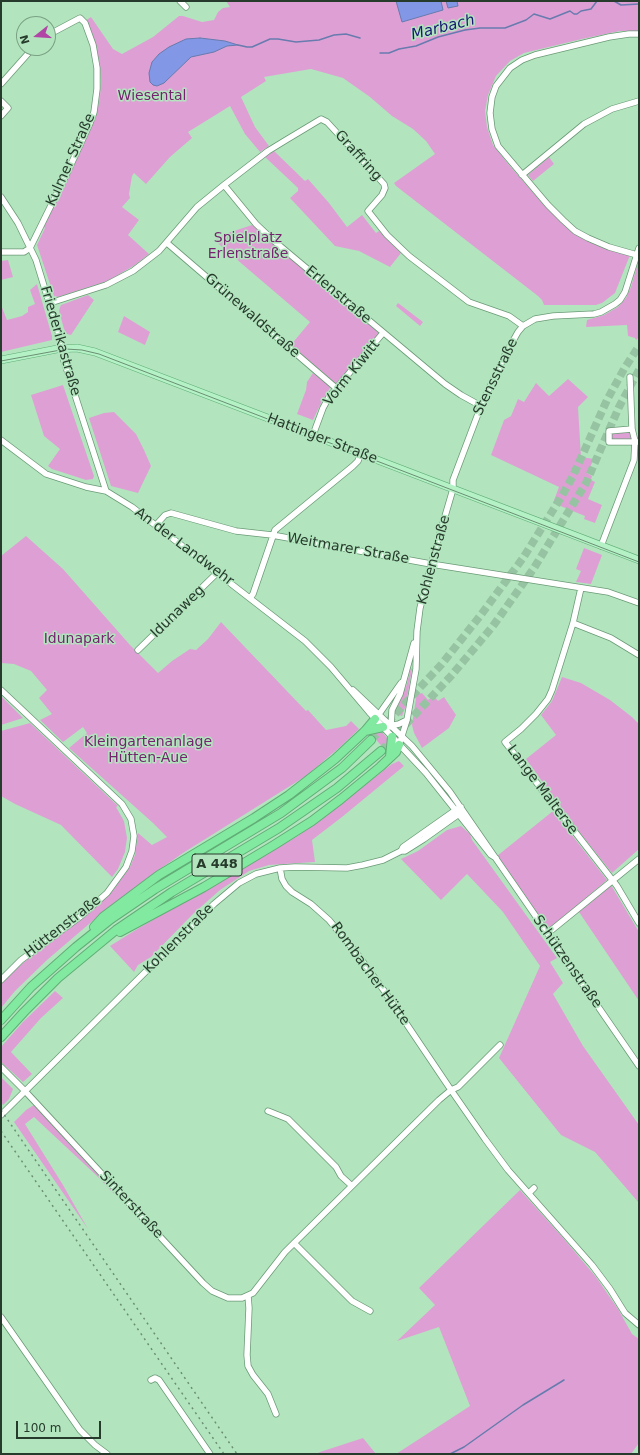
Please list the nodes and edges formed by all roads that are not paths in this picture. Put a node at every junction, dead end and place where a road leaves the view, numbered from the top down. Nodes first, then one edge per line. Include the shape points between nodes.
1 (180, 1) edge
2 (186, 7) dead end
3 (56, 31) edge
4 (639, 34) edge
5 (26, 56) edge
6 (1, 84) edge
7 (1, 101) edge
8 (639, 101) edge
9 (1, 116) edge
10 (522, 175) junction
11 (224, 185) junction
12 (1, 197) edge
13 (167, 243) junction
14 (30, 248) junction
15 (639, 248) edge
16 (1, 252) edge
17 (637, 255) junction
18 (50, 303) junction
19 (523, 326) junction
20 (383, 334) junction
21 (62, 348) junction
22 (1, 360) edge
23 (630, 377) dead end
24 (336, 388) junction
25 (481, 406) junction
26 (632, 429) junction
27 (313, 435) junction
28 (1, 440) edge
29 (637, 442) edge
30 (361, 454) junction
31 (453, 489) junction
32 (106, 491) junction
33 (156, 526) junction
34 (272, 536) junction
35 (601, 546) junction
36 (639, 560) edge
37 (431, 564) junction
38 (217, 573) junction
39 (581, 588) junction
40 (250, 598) junction
41 (639, 603) edge
42 (573, 623) junction
43 (417, 631) junction
44 (138, 650) dead end
45 (639, 655) edge
46 (407, 672) junction
47 (1, 690) edge
48 (377, 717) junction
49 (406, 720) junction
50 (387, 727) junction
51 (365, 731) junction
52 (402, 736) junction
53 (392, 737) junction
54 (371, 740) tunnel mouth
55 (399, 745) junction
56 (381, 751) tunnel mouth
57 (390, 757) junction
58 (458, 810) junction
59 (639, 858) edge
60 (280, 868) junction
61 (612, 880) junction
62 (639, 923) edge
63 (548, 933) junction
64 (98, 943) junction
65 (76, 947) junction
66 (1, 980) edge
67 (1, 1020) edge
68 (1, 1037) edge
69 (500, 1045) dead end
70 (639, 1066) edge
71 (1, 1067) edge
72 (451, 1090) junction
73 (25, 1091) junction
74 (268, 1111) dead end
75 (1, 1115) edge
76 (352, 1186) junction
77 (534, 1188) dead end
78 (529, 1193) junction
79 (294, 1243) junction
80 (248, 1296) junction
81 (370, 1311) dead end
82 (1, 1317) edge
83 (639, 1325) edge
84 (151, 1380) dead end
85 (276, 1414) dead end
86 (107, 1454) edge
87 (210, 1454) edge

1 - 2 street
3 - 14 street, Kulmer Straße via 80,18 84,23 97,68 97,90 94,112
4 - 10 street via 609,37 528,57 504,74 492,97 491,125 498,146
5 - 6 street
7 - 9 street via 8,108
8 - 10 street via 612,109 584,124
10 - 17 street via 548,205 575,230 609,247
11 - 13 street via 197,207
11 - 19 street, Graffring via 268,151 321,119 327,122 384,186 382,195 368,211 387,235 469,302 509,316
11 - 20 street, Erlenstraße via 260,228
12 - 14 street, Friederikastraße via 11,210
13 - 18 street via 133,271 106,285
13 - 24 street, Grünewaldstraße
14 - 16 street via 24,252
14 - 18 street, Friederikastraße
15 - 17 street, Stensstraße
17 - 19 street, Stensstraße via 625,292 620,300 608,309 594,314 543,317
18 - 21 street, Friederikastraße
19 - 25 street, Stensstraße via 514,337
20 - 24 street, Vorm Kiwitt
20 - 25 street, Erlenstraße via 444,384
21 - 22 main road, Hattinger Straße
21 - 27 main road, Hattinger Straße via 99,353
21 - 32 street, Friederikastraße
23 - 26 street
24 - 27 street, Vorm Kiwitt via 323,408
25 - 31 street, Stensstraße via 453,480
26 - 29 street
26 - 29 street via 609,431 609,442
27 - 30 main road, Hattinger Straße
28 - 32 street, An der Landwehr via 46,474
29 - 35 street via 634,460
30 - 31 main road, Hattinger Straße
30 - 34 street via 353,466 275,530
31 - 35 main road, Hattinger Straße
31 - 37 street, Kohlenstraße
32 - 33 street, An der Landwehr
33 - 34 street, Weitmarer Straße via 165,515 171,513 236,531
33 - 38 street, An der Landwehr
34 - 37 street, Weitmarer Straße
34 - 40 street
35 - 36 main road, Hattinger Straße
37 - 39 street, Weitmarer Straße
37 - 43 street, Kohlenstraße
38 - 40 street, An der Landwehr
38 - 44 street, Idunaweg
39 - 41 street, Weitmarer Straße via 608,592
39 - 42 street, Lange Malterse
40 - 48 street, An der Landwehr via 305,641
42 - 45 street via 611,638
42 - 61 street, Lange Malterse via 548,699 540,710 505,742
43 - 46 street, Kohlenstraße
43 - 49 street, Kohlenstraße via 416,669
46 - 48 street, Kohlenstraße
46 - 50 street, Kohlenstraße
47 - 66 street, Hüttenstraße via 122,804 131,819 134,836 126,867 107,893 22,960
48 - 50 street, An der Landwehr
48 - 50 street, An der Landwehr
48 - 51 highway
49 - 50 street
49 - 52 street, Kohlenstraße
50 - 51 highway
50 - 52 street, An der Landwehr
50 - 53 street, An der Landwehr
50 - 53 street
51 - 65 highway via 335,759 289,795 174,865 135,892 103,917
52 - 55 street
52 - 58 street, Schützenstraße via 450,792
53 - 55 street, An der Landwehr
53 - 57 highway
54 - 65 highway, A 448 via 342,768 281,813 155,889
55 - 57 highway
55 - 58 street, Schützenstraße
56 - 64 highway, A 448 via 337,788 279,828 150,905
57 - 64 highway via 341,799 280,841 204,887
58 - 60 street, Kohlenstraße via 424,839 405,851 383,860 347,868
58 - 63 street, Schützenstraße via 494,853
59 - 61 street
60 - 72 street, Rombacher Hütte via 286,886 312,904 329,920 358,955
60 - 73 street, Kohlenstraße via 250,877 228,892
61 - 62 street, Lange Malterse
61 - 63 street
63 - 70 street, Schützenstraße
64 - 68 highway, A 448 via 58,978
65 - 67 highway, A 448 via 31,987
69 - 72 street via 458,1087
71 - 73 street
72 - 76 street
72 - 78 street, Rombacher Hütte via 508,1170
73 - 75 street, Kohlenstraße
73 - 80 street, Sinterstraße via 203,1283 222,1296 235,1299
74 - 76 street via 288,1119
76 - 79 street
77 - 78 street
78 - 83 street, Rombacher Hütte via 592,1265 625,1313
79 - 80 street via 280,1257 254,1293
79 - 81 street via 352,1301
80 - 85 street via 248,1366 268,1394
82 - 86 street via 80,1430
84 - 87 street via 159,1380

